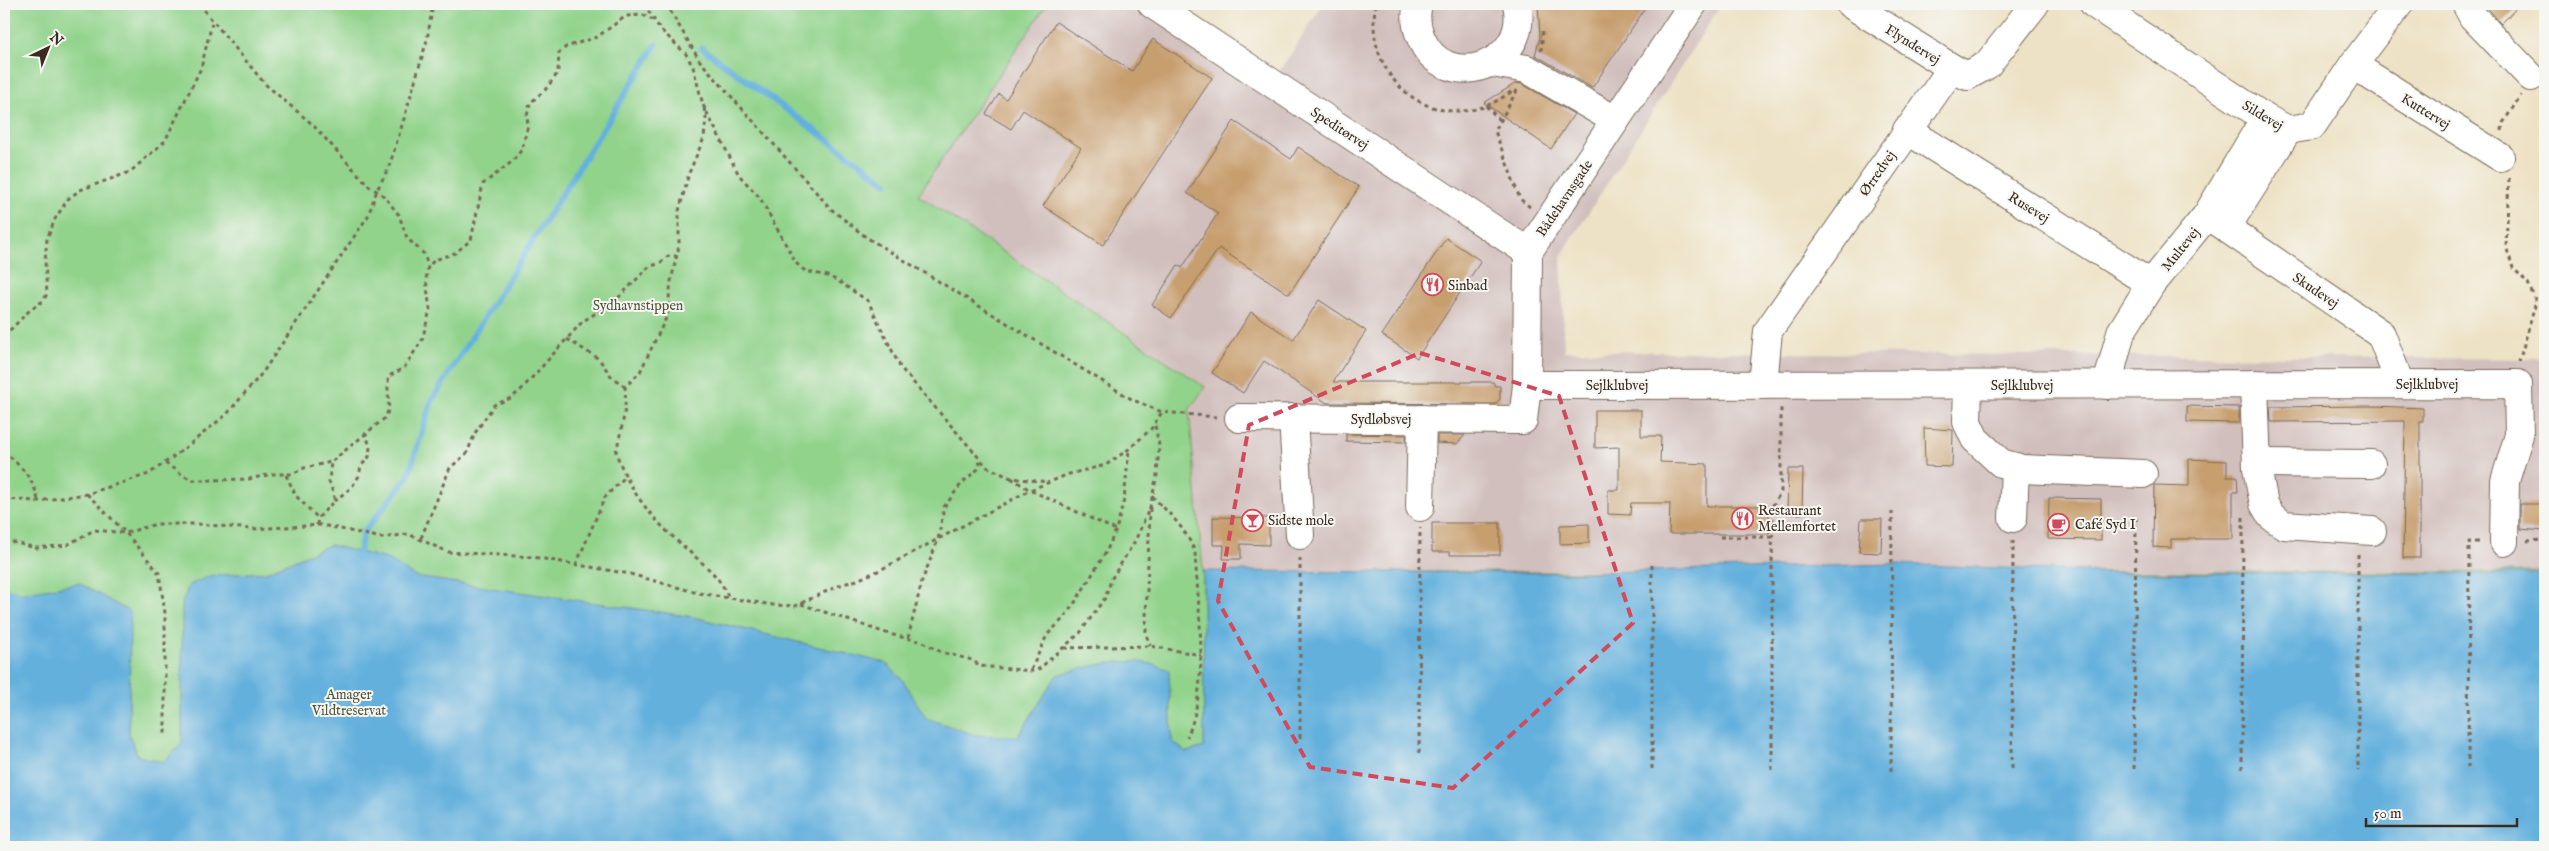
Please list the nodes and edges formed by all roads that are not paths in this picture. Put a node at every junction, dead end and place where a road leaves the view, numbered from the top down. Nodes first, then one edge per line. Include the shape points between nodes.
1 (1152, 4) edge
2 (1418, 4) edge
3 (1693, 4) edge
4 (1850, 4) edge
5 (2035, 4) edge
6 (2094, 4) edge
7 (2399, 4) edge
8 (2466, 4) edge
9 (1518, 16) edge
10 (1492, 63) junction
11 (2353, 64) junction
12 (1952, 68) junction
13 (2531, 77) road end
14 (1523, 78) junction
15 (1615, 120) junction
16 (2276, 124) junction
17 (1907, 130) junction
18 (2500, 157) road end
19 (2216, 222) junction
20 (1528, 252) junction
21 (2151, 284) junction
22 (2254, 384) junction
23 (2400, 384) junction
24 (1772, 385) junction
25 (1968, 385) junction
26 (2106, 385) junction
27 (1526, 386) junction
28 (1239, 418) road end
29 (1293, 418) junction
30 (1422, 419) junction
31 (1523, 420) joint
32 (2257, 463) junction
33 (2371, 464) dead end
34 (2016, 467) junction
35 (2143, 474) dead end
36 (1420, 507) road end
37 (2013, 518) dead end
38 (2372, 531) dead end
39 (1300, 535) dead end
40 (2504, 542) dead end

1 - 20 street, Speditørvej
2 - 10 street via 1417,28 1424,45 1435,58 1451,67 1468,70
3 - 15 street, Bådehavnsgade
4 - 12 street, Flyndervej
5 - 12 street via 1987,66 1967,76
6 - 16 street, Sildevej
7 - 11 street, Sildevej
8 - 13 street via 2473,17
9 - 10 street via 1512,45
9 - 14 street
10 - 14 street
11 - 16 street, Sildevej via 2312,126
11 - 18 street, Kuttervej
12 - 17 street, Ørredvej
14 - 15 street
15 - 20 street, Bådehavnsgade
16 - 19 street, Multevej
17 - 21 street, Rusevej
17 - 24 street, Ørredvej via 1768,331
19 - 21 street, Multevej
19 - 23 street, Skudevej via 2380,334
20 - 27 street, Bådehavnsgade
21 - 26 street, Multevej via 2121,332
22 - 23 street, Sejlklubvej
22 - 26 street, Sejlklubvej
22 - 32 street
23 - 40 street, Sejlklubvej via 2518,384 2519,436 2505,481
24 - 25 street, Sejlklubvej
24 - 27 street, Sejlklubvej
25 - 26 street, Sejlklubvej
25 - 34 street via 1967,422 1976,439 2001,463
27 - 31 street, Bådehavnsgade
28 - 29 street, Sydløbsvej
29 - 30 street, Sydløbsvej
29 - 39 street
30 - 31 street, Sydløbsvej
30 - 36 street
32 - 33 street
32 - 38 street via 2264,504 2271,516 2284,525
34 - 35 street
34 - 37 street

